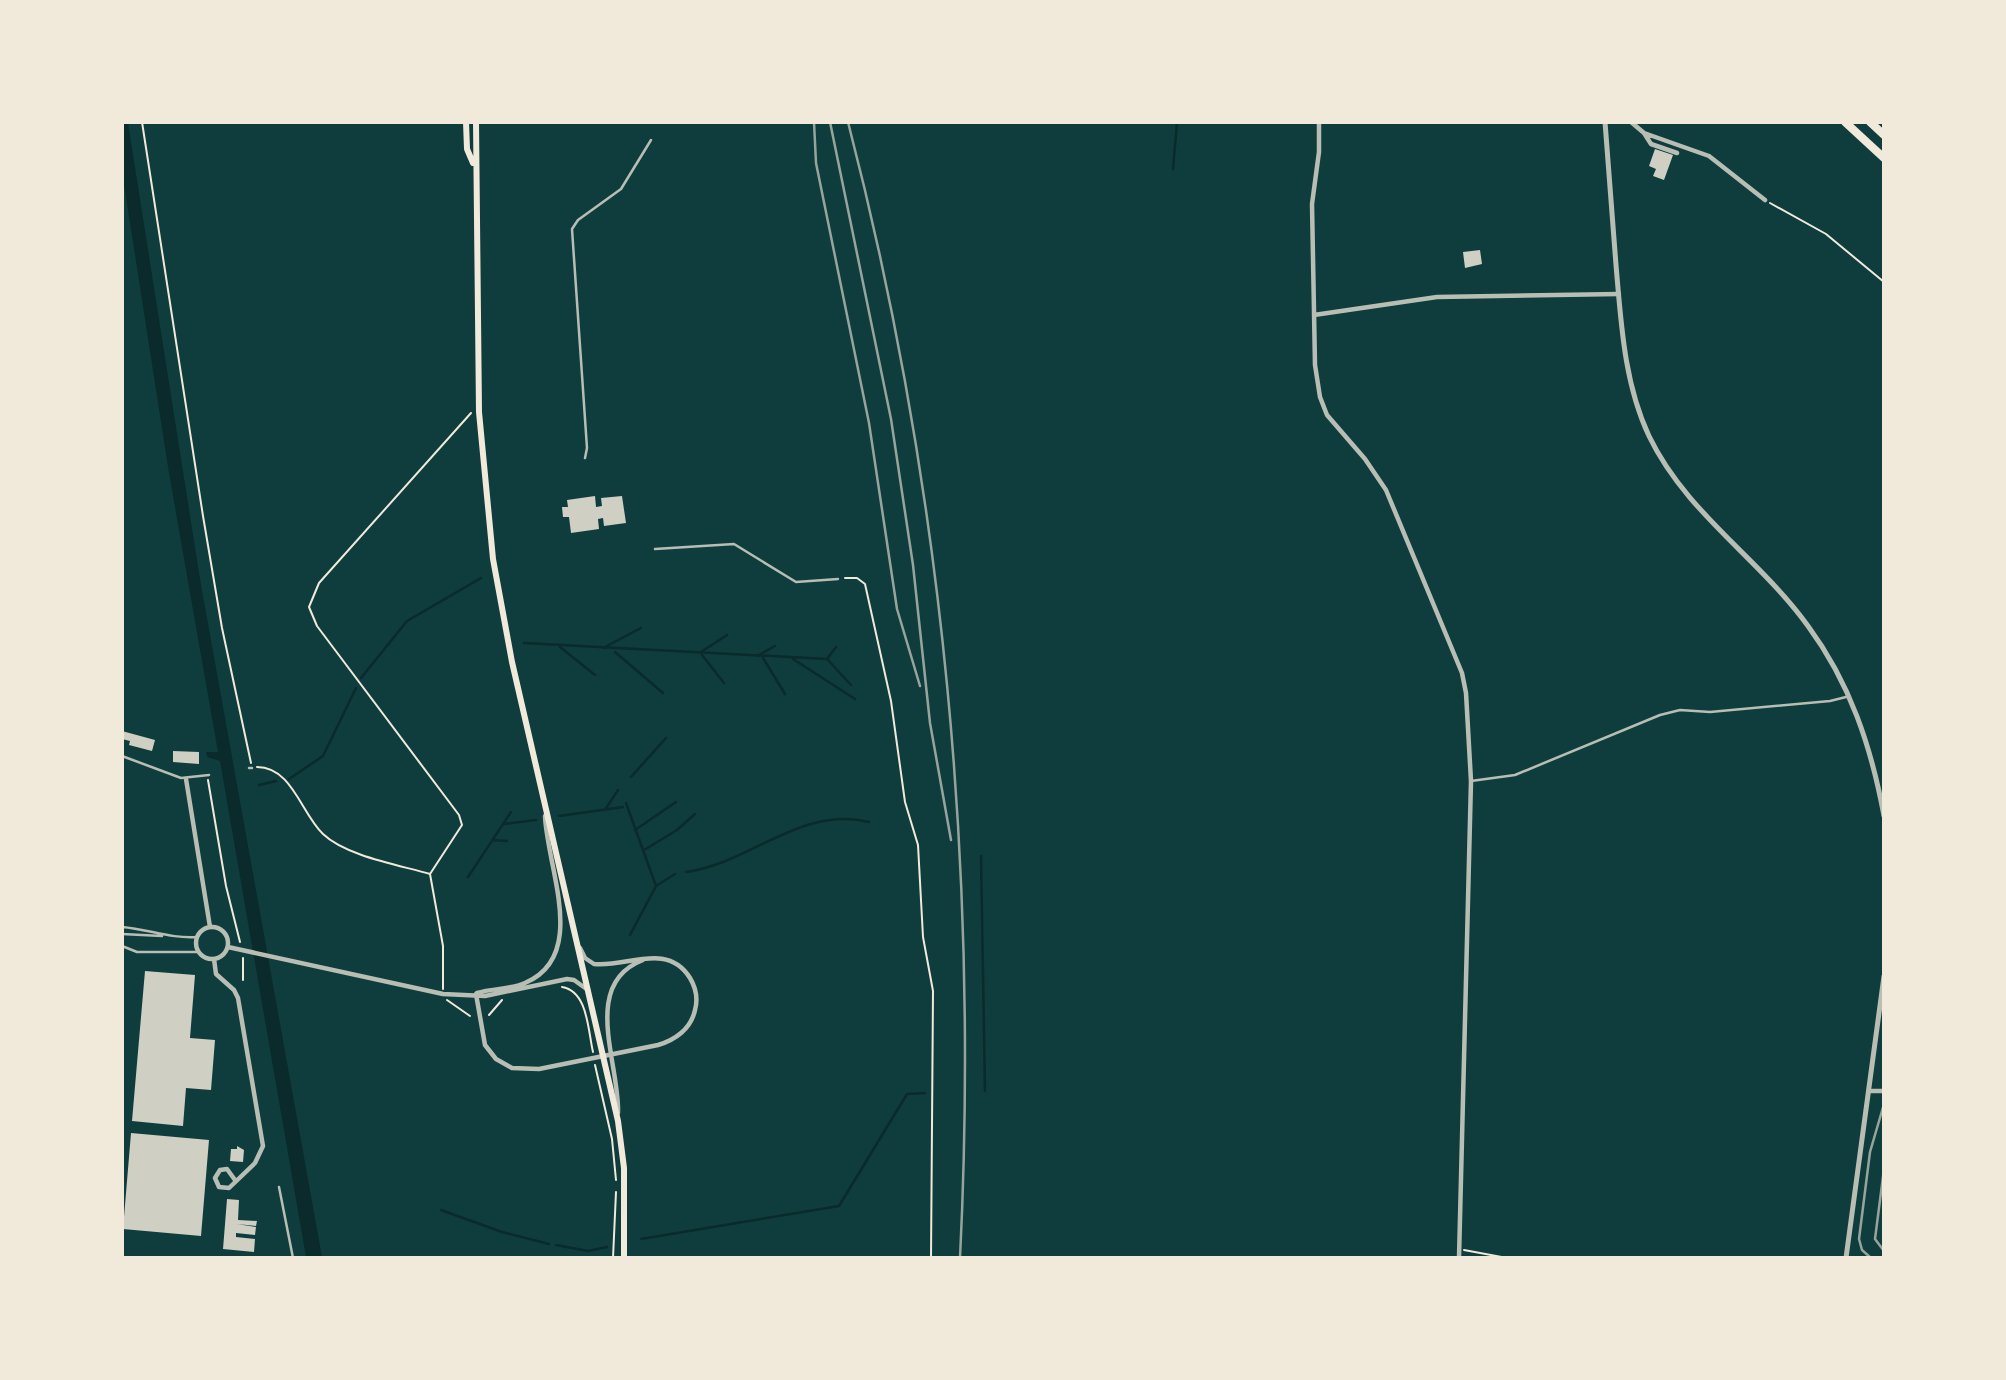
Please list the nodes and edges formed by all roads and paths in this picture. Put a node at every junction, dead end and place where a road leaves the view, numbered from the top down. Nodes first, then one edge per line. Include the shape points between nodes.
1 (142, 122) edge
2 (466, 122) edge
3 (475, 122) edge
4 (1319, 122) edge
5 (1605, 122) edge
6 (1631, 122) edge
7 (1845, 122) edge
8 (1870, 122) edge
9 (1644, 133) junction
10 (1884, 135) edge
11 (652, 140) dead end
12 (1677, 153) dead end
13 (1884, 158) edge
14 (474, 165) junction
15 (1765, 200) joint
16 (1884, 282) edge
17 (1619, 294) junction
18 (1314, 315) junction
19 (479, 412) junction
20 (585, 458) dead end
21 (655, 549) dead end
22 (838, 579) joint
23 (1849, 695) junction
24 (122, 756) edge
25 (208, 775) joint
26 (186, 779) junction
27 (1471, 781) junction
28 (545, 801) junction
29 (1884, 816) edge
30 (430, 874) junction
31 (122, 927) edge
32 (210, 927) junction
33 (122, 934) edge
34 (168, 937) junction
35 (197, 937) junction
36 (578, 944) junction
37 (122, 946) edge
38 (239, 946) junction
39 (228, 947) junction
40 (199, 953) junction
41 (242, 957) dead end
42 (647, 958) junction
43 (214, 959) junction
44 (1884, 976) edge
45 (243, 980) dead end
46 (551, 989) dead end
47 (589, 990) junction
48 (443, 994) junction
49 (476, 994) junction
50 (503, 999) dead end
51 (450, 1003) dead end
52 (489, 1015) dead end
53 (470, 1016) dead end
54 (1869, 1091) junction
55 (1884, 1091) edge
56 (618, 1121) junction
57 (234, 1180) junction
58 (279, 1187) dead end
59 (1460, 1250) junction
60 (293, 1258) edge
61 (613, 1258) edge
62 (624, 1258) edge
63 (931, 1258) edge
64 (1459, 1258) edge
65 (1507, 1258) edge
66 (1846, 1258) edge

1 - 30 path via 205,529 251,768 271,769 282,776 314,824 338,845
2 - 14 main road via 467,149
3 - 14 main road
4 - 18 street via 1312,204
5 - 17 street
6 - 9 street
7 - 13 highway
8 - 10 highway
9 - 12 street via 1651,144
9 - 15 street via 1709,156
11 - 20 lane via 621,189 572,229
14 - 19 main road
15 - 16 path via 1826,234
17 - 18 street via 1437,297
17 - 23 street via 1633,391 1657,451 1694,504 1807,625
18 - 27 street via 1316,381 1323,406 1386,490 1461,673
19 - 28 main road via 492,559
19 - 30 path via 465,416 319,583 309,607 324,636 459,815 462,825
21 - 22 lane via 734,544 796,582
22 - 63 path via 857,578 865,584 891,701 905,802 918,845 923,937 933,990
23 - 27 lane via 1830,701 1710,712 1679,710 1515,775
23 - 29 street via 1872,759
24 - 26 lane
25 - 26 lane
25 - 38 path
26 - 32 street
27 - 59 street
28 - 36 main road
28 - 49 street via 546,841 561,918 559,948 550,965 525,983
30 - 48 path via 443,946
31 - 34 lane
32 - 35 street
32 - 39 street via 226,934
33 - 34 lane
34 - 35 lane
35 - 40 street
36 - 42 street via 594,964
36 - 47 main road
37 - 40 lane via 137,951
38 - 39 street
38 - 48 street
39 - 43 street
40 - 43 street
41 - 45 path
42 - 49 street via 667,960 684,970 695,990 696,1008 688,1026 665,1043 566,1065 524,1070 496,1059 483,1039
42 - 56 street via 623,972 609,995 606,1016 619,1097
43 - 57 street via 216,974 238,998 263,1146 255,1163
44 - 54 street
46 - 61 path via 576,992 585,1017 612,1139 616,1183
47 - 49 street via 568,979
47 - 56 main road
48 - 49 street
50 - 52 path
51 - 53 path
54 - 55 street
54 - 66 street
56 - 62 main road via 624,1168
57 - 57 street via 233,1173 223,1169 215,1178 222,1189 232,1186
58 - 60 lane
59 - 64 street
59 - 65 path

